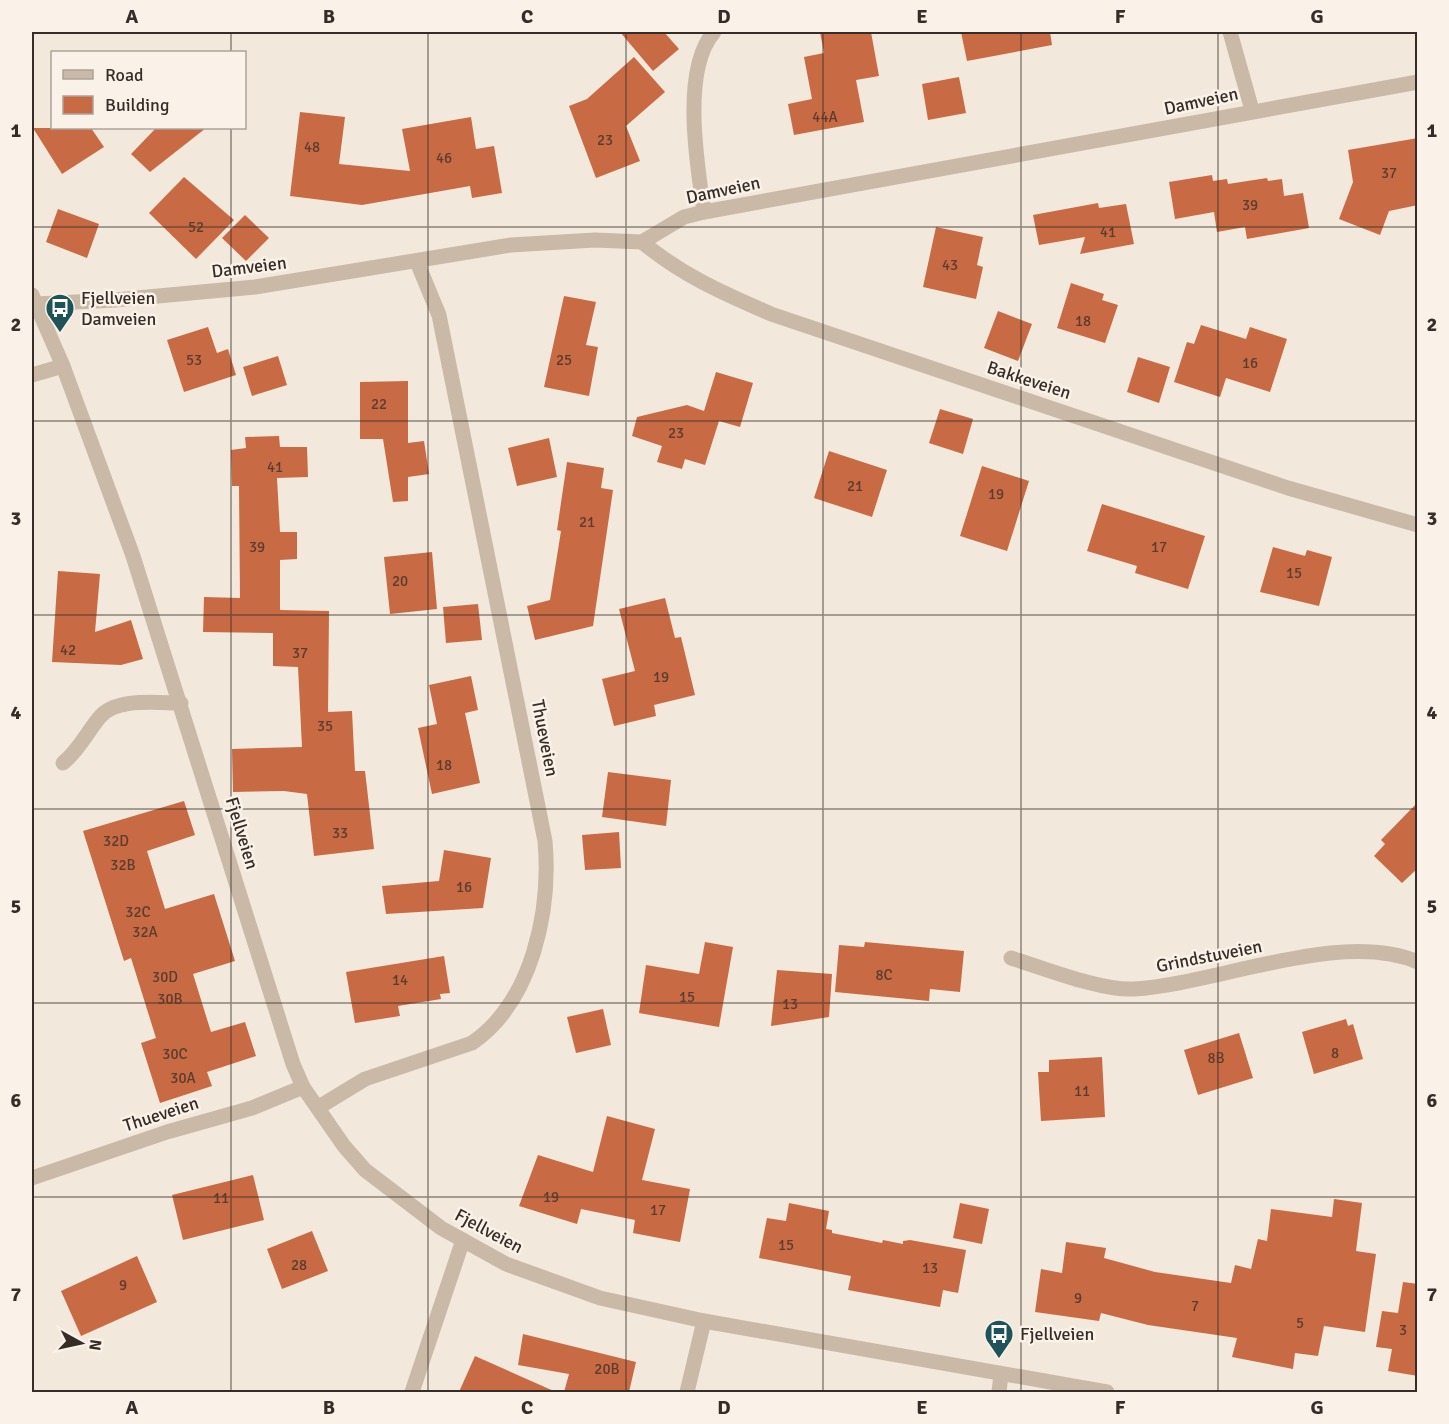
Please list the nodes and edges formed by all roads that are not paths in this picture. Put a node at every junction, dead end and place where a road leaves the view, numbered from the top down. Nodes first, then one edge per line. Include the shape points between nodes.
1 (714, 32) edge
2 (1230, 32) edge
3 (1418, 82) edge
4 (1252, 110) junction
5 (704, 212) junction
6 (642, 242) junction
7 (417, 262) junction
8 (34, 300) edge
9 (63, 366) junction
10 (32, 375) edge
11 (1418, 525) edge
12 (181, 703) junction
13 (63, 762) dead end
14 (1011, 958) dead end
15 (1418, 962) edge
16 (303, 1087) junction
17 (319, 1107) junction
18 (32, 1178) edge
19 (463, 1240) junction
20 (704, 1321) junction
21 (1001, 1375) junction
22 (412, 1392) edge
23 (687, 1392) edge
24 (999, 1392) edge
25 (1107, 1392) edge

1 - 5 street via 708,39 694,86 696,158
2 - 4 street
3 - 4 street, Damveien
4 - 5 street, Damveien
5 - 6 street, Damveien via 684,217
6 - 7 street, Damveien via 594,240 511,245
6 - 11 street, Bakkeveien via 694,279 771,314 1288,488
7 - 8 street, Damveien via 255,287 115,300
7 - 17 street, Thueveien via 439,315 543,829 548,871 543,922 509,1005 484,1035 472,1043 365,1079
8 - 9 street, Fjellveien
9 - 10 street
9 - 12 street, Fjellveien via 133,556
12 - 13 street via 131,704 101,715 75,753
12 - 16 street, Fjellveien
14 - 15 street, Grindstuveien via 1132,990 1344,952 1392,955
16 - 17 street, Fjellveien
16 - 18 street, Thueveien via 252,1108
17 - 19 street, Fjellveien via 365,1170 441,1228
19 - 20 street, Fjellveien via 506,1264 574,1290
19 - 22 street
20 - 21 street, Fjellveien
20 - 23 street
21 - 24 street
21 - 25 street, Fjellveien

